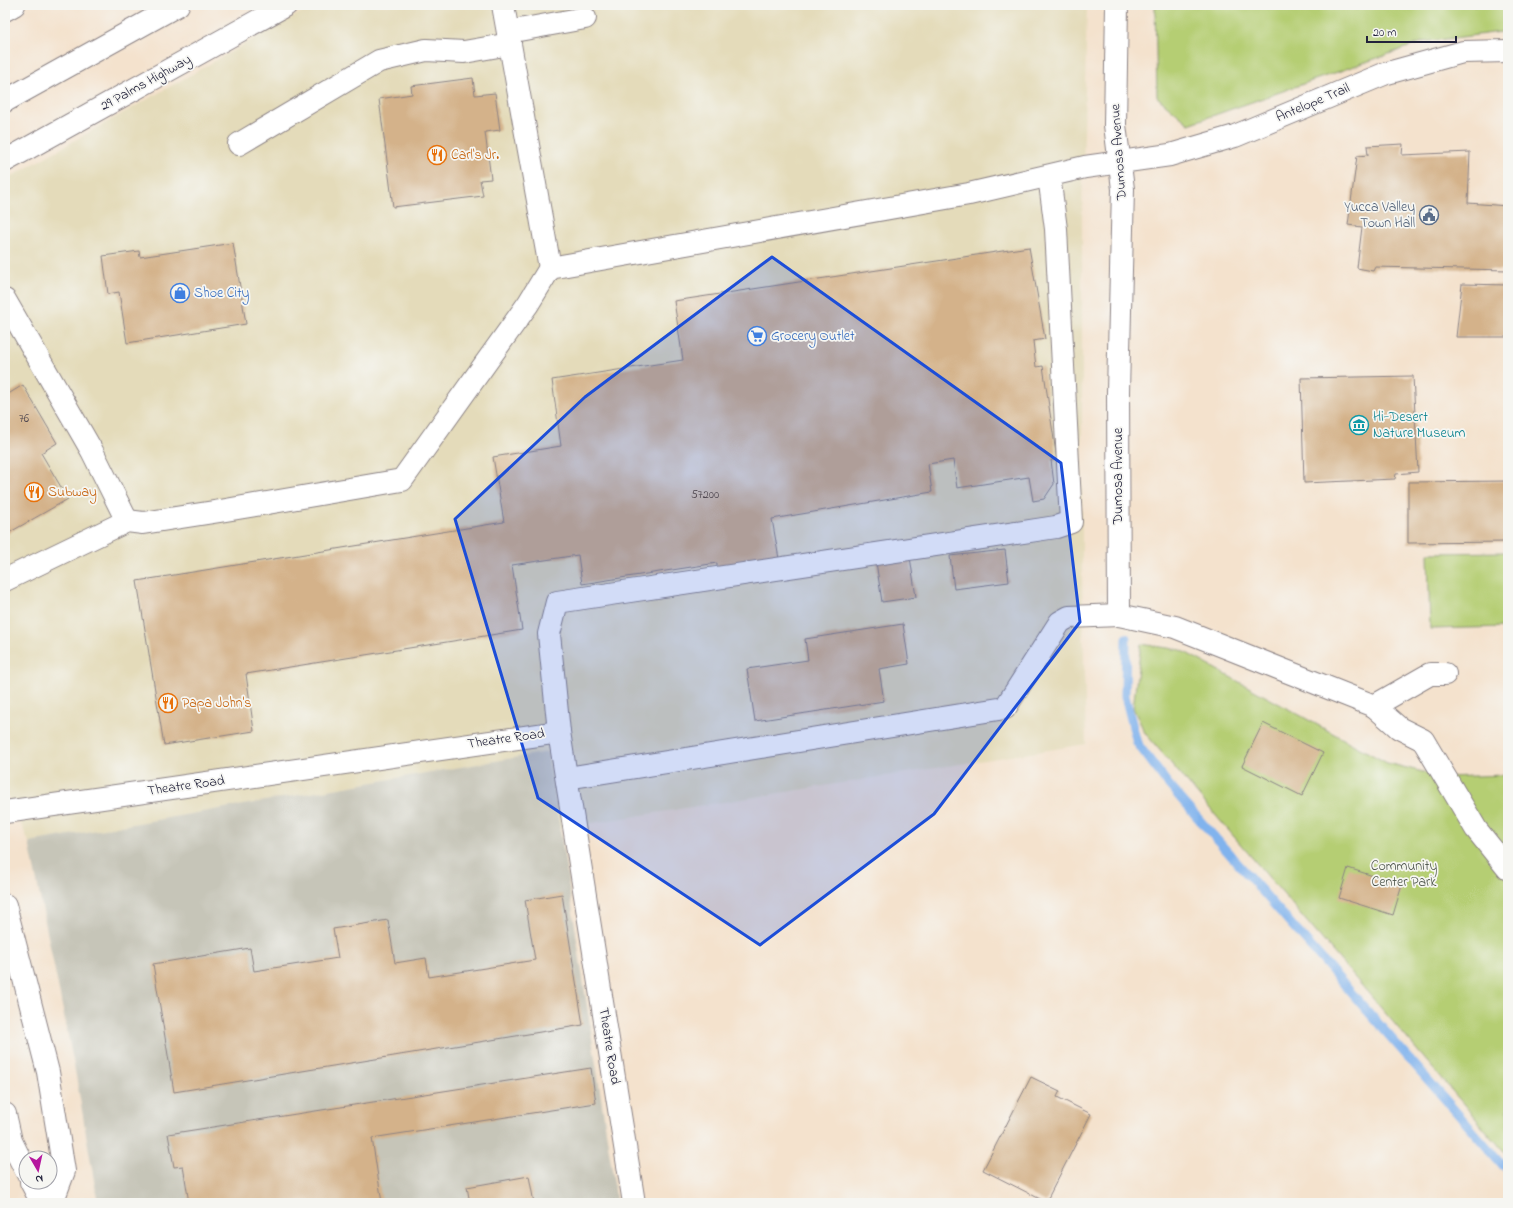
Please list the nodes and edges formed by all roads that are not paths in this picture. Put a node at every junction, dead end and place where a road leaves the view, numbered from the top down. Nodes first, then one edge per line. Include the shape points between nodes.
1 (14, 5) edge
2 (178, 5) edge
3 (286, 5) edge
4 (503, 5) edge
5 (1117, 5) edge
6 (5, 10) edge
7 (585, 18) dead end
8 (509, 38) junction
9 (1508, 51) edge
10 (5, 101) edge
11 (239, 144) dead end
12 (5, 161) edge
13 (1120, 162) junction
14 (1049, 176) junction
15 (550, 268) junction
16 (5, 300) edge
17 (127, 521) junction
18 (5, 580) edge
19 (1119, 615) junction
20 (1445, 674) dead end
21 (1374, 706) junction
22 (559, 732) junction
23 (567, 778) junction
24 (5, 812) edge
25 (1508, 869) edge
26 (5, 905) edge
27 (5, 1114) edge
28 (18, 1155) edge
29 (35, 1190) edge
30 (42, 1203) edge
31 (52, 1203) edge
32 (634, 1203) edge

1 - 6 street
2 - 10 street
3 - 12 street, 29 Palms Highway
4 - 8 street
5 - 13 street, Dumosa Avenue via 1116,125
7 - 8 street
8 - 11 street via 464,52 426,50 379,61
8 - 15 street
9 - 13 street, Antelope Trail via 1463,52 1384,74 1235,136 1170,155
13 - 14 street, Antelope Trail
13 - 19 street, Dumosa Avenue via 1123,189 1118,392
14 - 15 street, Antelope Trail via 969,194
14 - 22 street via 1056,229 1072,522 1056,527 557,602 548,634
15 - 17 street via 528,304 402,480 220,511 143,522
16 - 17 street via 92,451
17 - 18 street
19 - 21 street via 1175,627
19 - 23 street via 1069,617 1060,622 1005,708
20 - 21 street via 1430,674
21 - 25 street via 1399,728 1423,740 1476,828
22 - 23 street, Theatre Road
22 - 24 street, Theatre Road
23 - 32 street, Theatre Road
26 - 31 street via 48,1072 64,1171
27 - 28 street via 11,1141
29 - 30 street

